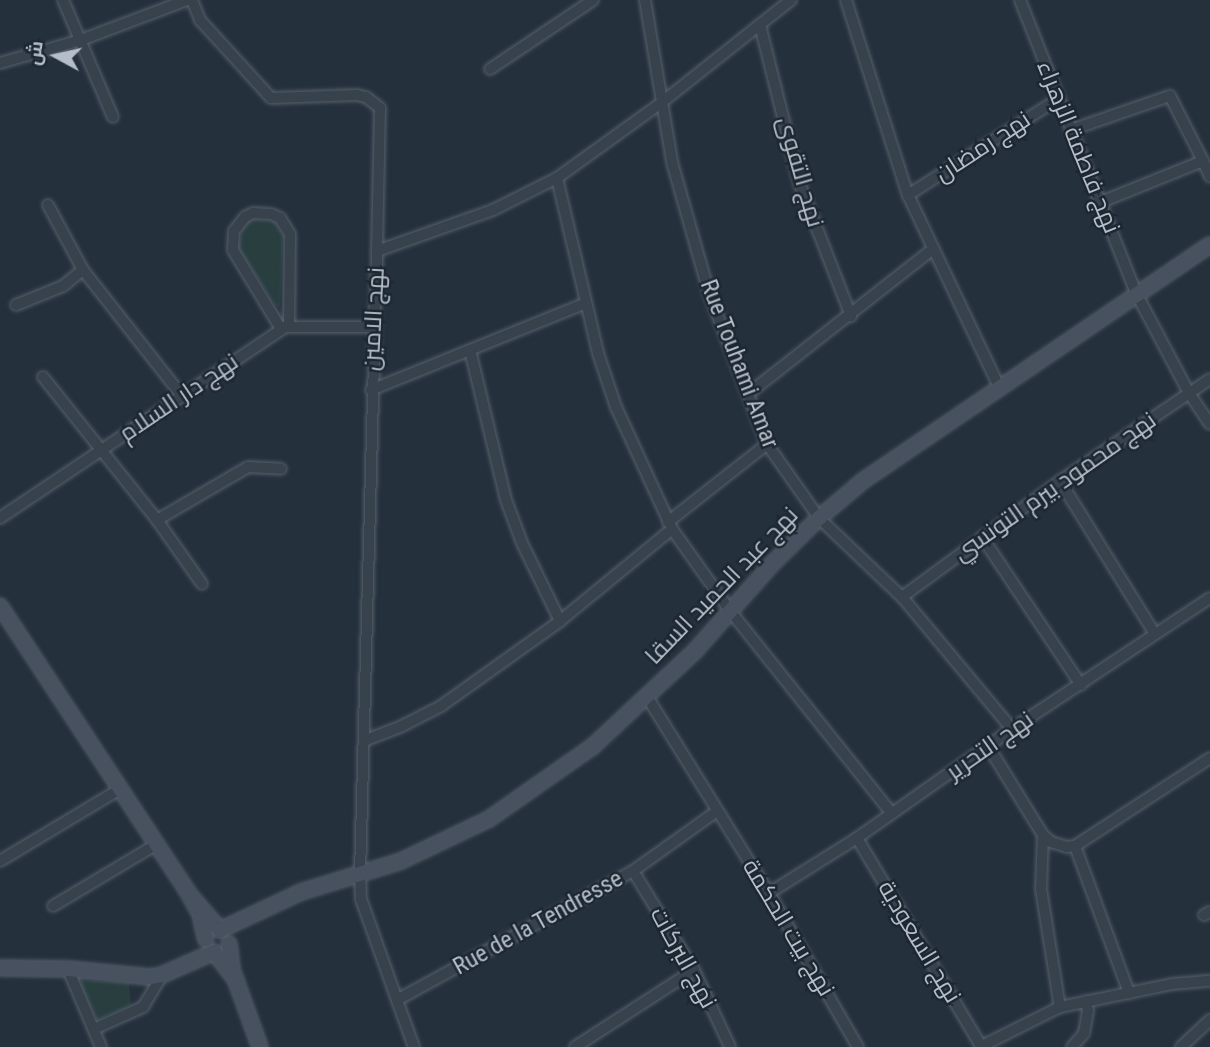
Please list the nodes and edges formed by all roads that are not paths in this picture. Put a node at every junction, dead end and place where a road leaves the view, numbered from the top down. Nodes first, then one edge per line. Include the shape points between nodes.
1 (63, 0) edge
2 (148, 0) edge
3 (190, 0) edge
4 (593, 0) edge
5 (645, 0) edge
6 (791, 0) edge
7 (846, 0) edge
8 (1020, 0) edge
9 (154, 12) junction
10 (760, 25) junction
11 (81, 40) junction
12 (0, 63) edge
13 (490, 69) dead end
14 (1058, 99) junction
15 (661, 103) junction
16 (113, 117) dead end
17 (1071, 130) junction
18 (1203, 161) junction
19 (1210, 177) edge
20 (557, 178) junction
21 (908, 195) junction
22 (1101, 202) junction
23 (48, 205) dead end
24 (1210, 245) edge
25 (933, 249) junction
26 (377, 251) junction
27 (83, 270) junction
28 (1136, 293) junction
29 (586, 303) junction
30 (16, 305) dead end
31 (851, 316) junction
32 (373, 327) junction
33 (285, 328) junction
34 (470, 350) junction
35 (43, 377) dead end
36 (1210, 379) edge
37 (999, 387) junction
38 (371, 390) junction
39 (1189, 393) junction
40 (748, 394) junction
41 (181, 396) junction
42 (1210, 424) edge
43 (767, 444) junction
44 (101, 451) junction
45 (281, 469) dead end
46 (1060, 481) junction
47 (0, 518) edge
48 (819, 518) junction
49 (157, 520) junction
50 (670, 526) junction
51 (982, 537) junction
52 (202, 584) dead end
53 (902, 597) junction
54 (1210, 598) edge
55 (0, 606) edge
56 (731, 612) junction
57 (560, 621) junction
58 (1155, 635) junction
59 (1081, 685) junction
60 (646, 695) junction
61 (1012, 729) junction
62 (366, 740) junction
63 (988, 746) junction
64 (1210, 758) edge
65 (122, 788) junction
66 (717, 811) junction
67 (892, 814) junction
68 (1043, 835) junction
69 (857, 838) junction
70 (157, 844) junction
71 (1075, 846) junction
72 (1, 859) edge
73 (633, 871) junction
74 (360, 874) junction
75 (769, 893) junction
76 (189, 894) junction
77 (53, 906) dead end
78 (226, 938) junction
79 (209, 944) junction
80 (0, 968) edge
81 (68, 969) junction
82 (694, 970) junction
83 (162, 975) junction
84 (236, 980) junction
85 (1210, 981) edge
86 (1129, 993) junction
87 (397, 1000) junction
88 (1086, 1001) junction
89 (1060, 1007) junction
90 (1210, 1020) edge
91 (94, 1029) junction
92 (980, 1046) edge
93 (102, 1047) edge
94 (260, 1047) edge
95 (414, 1047) edge
96 (575, 1047) edge
97 (730, 1047) edge
98 (858, 1047) edge
99 (1072, 1047) edge
100 (1181, 1047) edge

1 - 11 street
2 - 9 street
3 - 9 street
3 - 26 street via 200,20 271,99 357,95 380,108
4 - 13 street
5 - 15 street, Rue Touhami Amar
6 - 10 street, نهج الامين
7 - 21 street
8 - 14 street, نهج فاطمة الزهراء
9 - 11 street
10 - 15 street, نهج الامين
10 - 31 street, نهج التقوى via 799,182
11 - 12 street
11 - 16 street
14 - 17 street, نهج فاطمة الزهراء
14 - 21 street, نهج رمضان
15 - 20 street, نهج الامين
15 - 40 street, Rue Touhami Amar via 672,162 709,293
17 - 18 street via 1170,96
17 - 22 street, نهج فاطمة الزهراء
18 - 19 street
18 - 22 street
20 - 26 street, نهج الامين via 494,210
20 - 29 street
21 - 25 street
22 - 28 street, نهج فاطمة الزهراء
23 - 27 street
24 - 28 street, نهج عبد الحميد السقا
25 - 31 street
25 - 37 street
26 - 32 street, نهج الامين
27 - 30 street via 63,286
27 - 41 street
28 - 37 street, نهج عبد الحميد السقا
28 - 39 street, نهج فاطمة الزهراء
29 - 34 street
29 - 50 street via 616,407
31 - 40 street
32 - 33 street
32 - 38 street, نهج الامين
33 - 33 street via 233,250 234,231 253,213 280,218 290,234
33 - 41 street, نهج دار السلام
34 - 38 street
34 - 57 street via 506,500
35 - 44 street
36 - 39 street, نهج محمود بيرم التونسي
37 - 48 street, نهج عبد الحميد السقا via 864,480
38 - 62 street, نهج الامين
39 - 42 street, نهج فاطمة الزهراء
39 - 46 street, نهج محمود بيرم التونسي
40 - 43 street, Rue Touhami Amar
41 - 44 street, نهج دار السلام
43 - 48 street, Rue Touhami Amar
43 - 50 street
44 - 47 street, نهج دار السلام
44 - 49 street
45 - 49 street via 248,467
46 - 51 street, نهج محمود بيرم التونسي
46 - 58 street
48 - 53 street, Rue Touhami Amar
48 - 56 street, نهج عبد الحميد السقا
49 - 52 street
50 - 56 street
50 - 57 street
51 - 53 street, نهج محمود بيرم التونسي
51 - 59 street
53 - 61 street, Rue Touhami Amar
54 - 58 street, نهج التحرير
55 - 65 street
56 - 60 street, نهج عبد الحميد السقا
56 - 67 street
57 - 62 street via 441,706
58 - 59 street, نهج التحرير
59 - 61 street, نهج التحرير
60 - 66 street, نهج بيت الحكمة
60 - 74 street, نهج عبد الحميد السقا via 592,747 489,819 401,861
61 - 63 street, نهج التحرير
62 - 74 street, نهج الامين
63 - 67 street, نهج التحرير
63 - 68 street
64 - 71 street
65 - 70 street
65 - 72 street
66 - 73 street, Rue de la Tendresse
66 - 75 street, نهج بيت الحكمة
67 - 69 street, نهج التحرير
68 - 71 street via 1059,845
68 - 89 street via 1041,889
69 - 75 street, نهج التحرير
69 - 92 street, نهج السعودية
70 - 76 street
70 - 77 street
71 - 86 street
73 - 82 street, نهج البركات
73 - 87 street, Rue de la Tendresse
74 - 78 street, نهج عبد الحميد السقا via 302,892 248,919
74 - 87 street, نهج الامين via 361,899
75 - 98 street, نهج بيت الحكمة
76 - 78 street
76 - 79 street
78 - 79 street via 212,931
78 - 79 street via 221,952
78 - 84 street
79 - 83 street via 186,964
79 - 84 street
80 - 81 street
81 - 83 street
81 - 91 street
82 - 96 street
82 - 97 street, نهج البركات
83 - 91 street via 143,1007
84 - 94 street
85 - 86 street
86 - 88 street
87 - 95 street
88 - 89 street
88 - 99 street via 1084,1033
89 - 92 street
90 - 100 street
91 - 93 street

